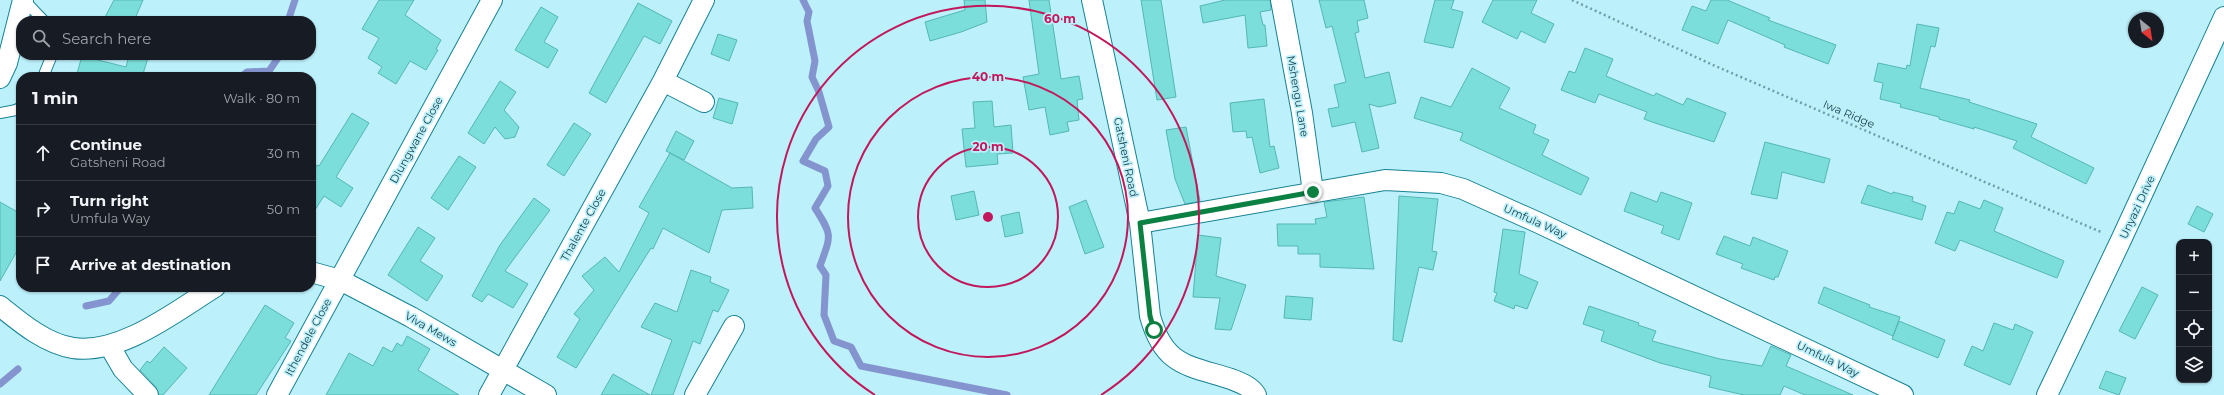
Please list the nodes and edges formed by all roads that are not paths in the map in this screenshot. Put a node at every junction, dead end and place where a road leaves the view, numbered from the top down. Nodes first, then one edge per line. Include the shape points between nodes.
1 (24, 0) edge
2 (492, 0) edge
3 (704, 0) edge
4 (1092, 0) edge
5 (1280, 0) edge
6 (20, 16) edge
7 (39, 16) edge
8 (2224, 17) edge
9 (16, 30) edge
10 (50, 60) edge
11 (45, 72) edge
12 (0, 78) edge
13 (663, 81) junction
14 (704, 102) dead end
15 (16, 110) edge
16 (0, 113) edge
17 (1313, 192) junction
18 (1140, 223) junction
19 (316, 273) edge
20 (340, 280) junction
21 (207, 292) edge
22 (0, 306) edge
23 (734, 326) dead end
24 (109, 345) junction
25 (504, 371) junction
26 (148, 395) edge
27 (277, 395) edge
28 (489, 395) edge
29 (546, 395) edge
30 (695, 395) edge
31 (1256, 395) edge
32 (1903, 395) edge
33 (2047, 395) edge

1 - 6 street
1 - 7 lane
2 - 20 street, Dlungwane Close
3 - 13 street, Thalente Close
4 - 18 street, Gatsheni Road
5 - 17 street, Mshengu Lane via 1302,113
8 - 33 street, Unyazi Drive
9 - 12 street
10 - 11 lane
13 - 14 street
13 - 25 street, Thalente Close
15 - 16 lane
17 - 18 street, Umfula Way
17 - 32 street, Umfula Way via 1385,180 1441,183 1463,189
18 - 31 street, Gatsheni Road via 1150,316 1160,343 1169,354 1183,364 1245,384
19 - 20 street, Viva Mews
20 - 25 street, Viva Mews via 411,317
20 - 27 street, Ithendele Close
21 - 24 street via 150,327
22 - 24 street via 24,325 51,341 72,348 95,349
23 - 30 street
24 - 26 street via 123,369
25 - 28 street, Thalente Close
25 - 29 street, Viva Mews

